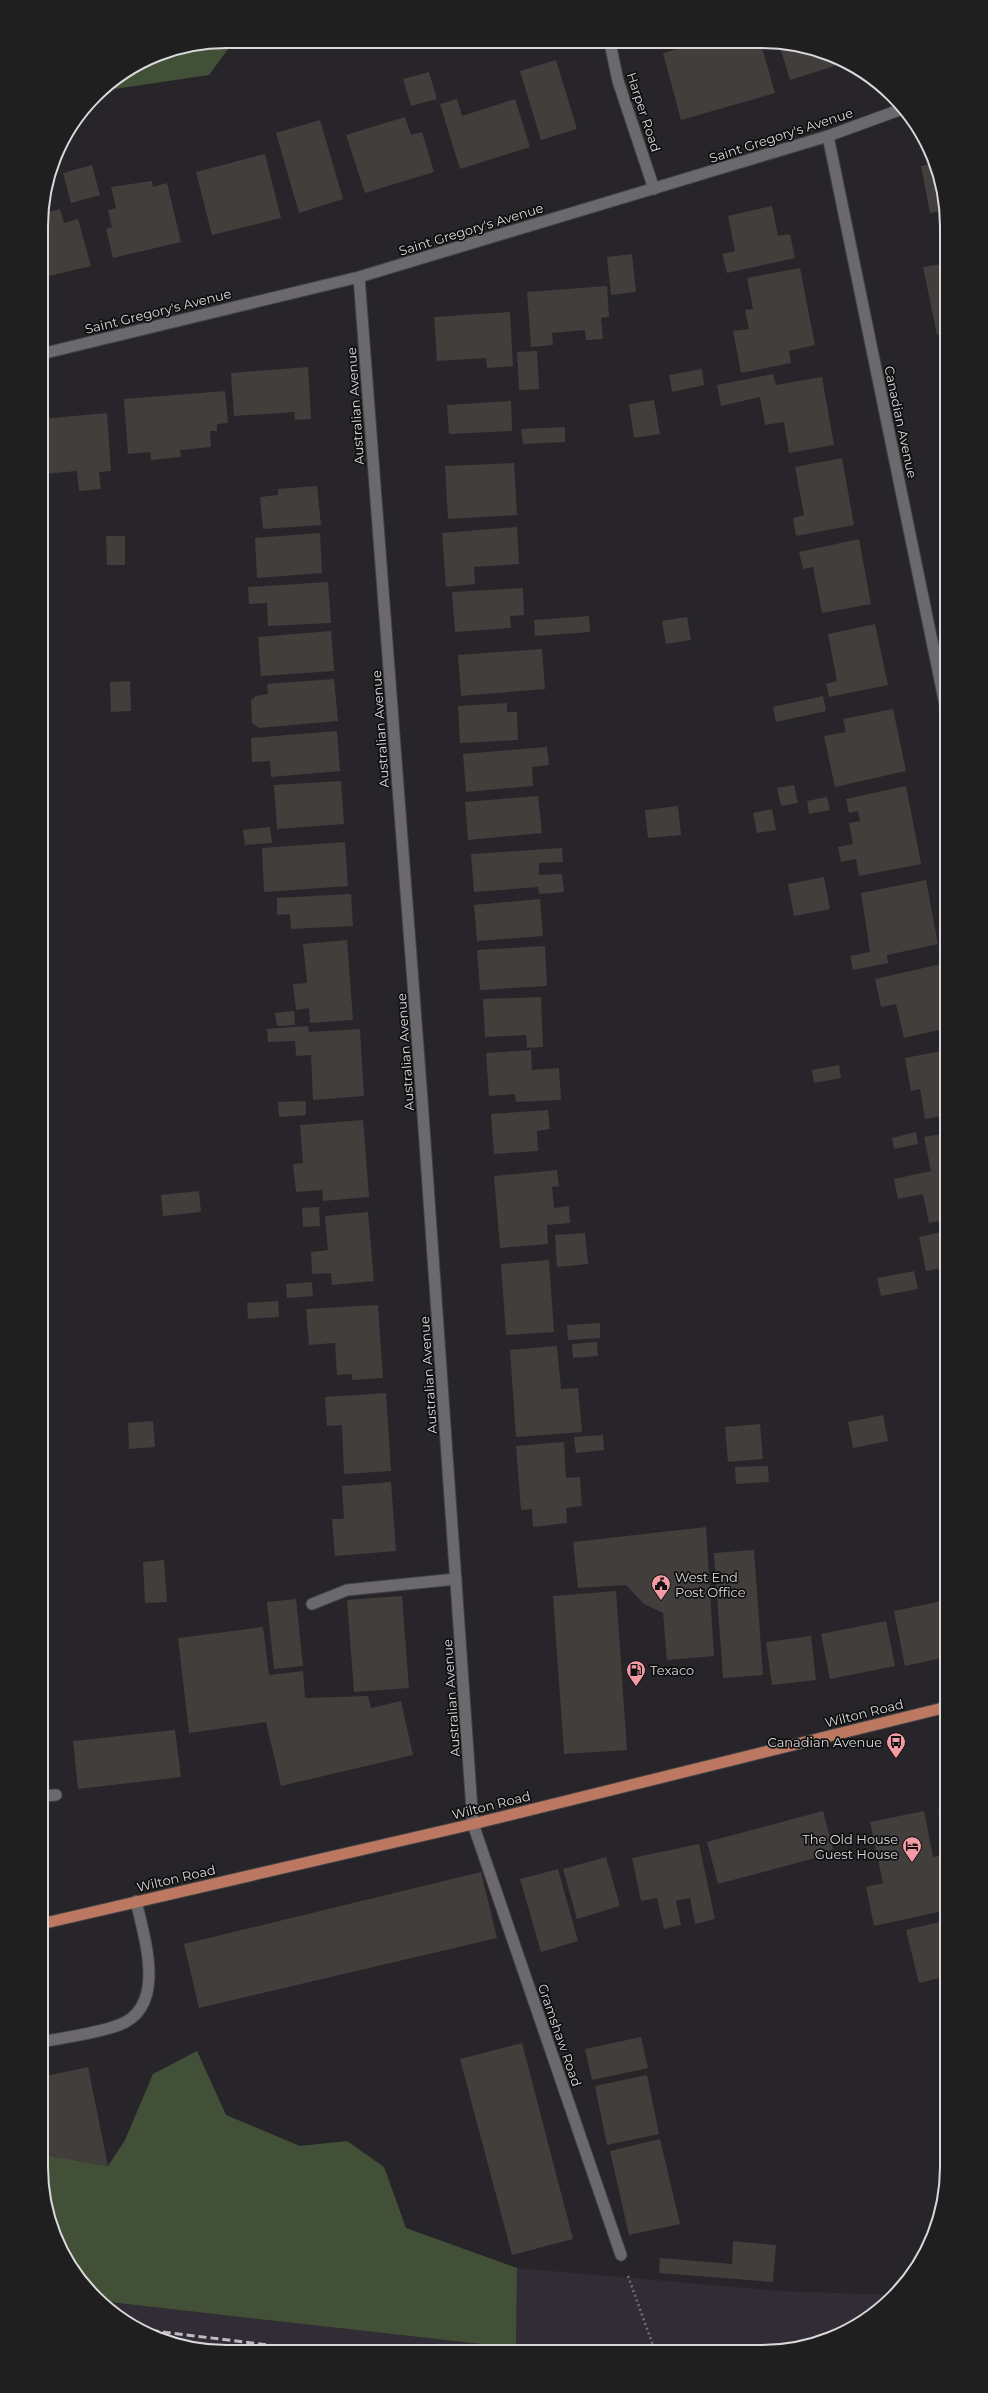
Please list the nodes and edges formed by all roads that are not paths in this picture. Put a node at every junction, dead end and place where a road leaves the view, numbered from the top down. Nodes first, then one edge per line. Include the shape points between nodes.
1 (611, 48) edge
2 (898, 111) edge
3 (828, 136) junction
4 (654, 189) junction
5 (359, 278) junction
6 (48, 352) edge
7 (940, 680) edge
8 (456, 1580) junction
9 (312, 1604) dead end
10 (940, 1709) edge
11 (56, 1795) dead end
12 (48, 1796) edge
13 (473, 1824) junction
14 (136, 1901) junction
15 (48, 1922) edge
16 (48, 2040) edge
17 (621, 2255) road end

1 - 4 street, Harper Road via 618,81
2 - 3 street, Saint Gregory's Avenue
3 - 4 street, Saint Gregory's Avenue
3 - 7 street, Canadian Avenue
4 - 5 street, Saint Gregory's Avenue
5 - 6 street, Saint Gregory's Avenue
5 - 8 street, Australian Avenue
8 - 9 street via 347,1590
8 - 13 street, Australian Avenue
10 - 13 highway, Wilton Road
11 - 12 street
13 - 14 highway, Wilton Road
13 - 17 street, Gramshaw Road
14 - 15 highway, Wilton Road
14 - 16 street via 149,1961 149,1989 136,2012 120,2025

